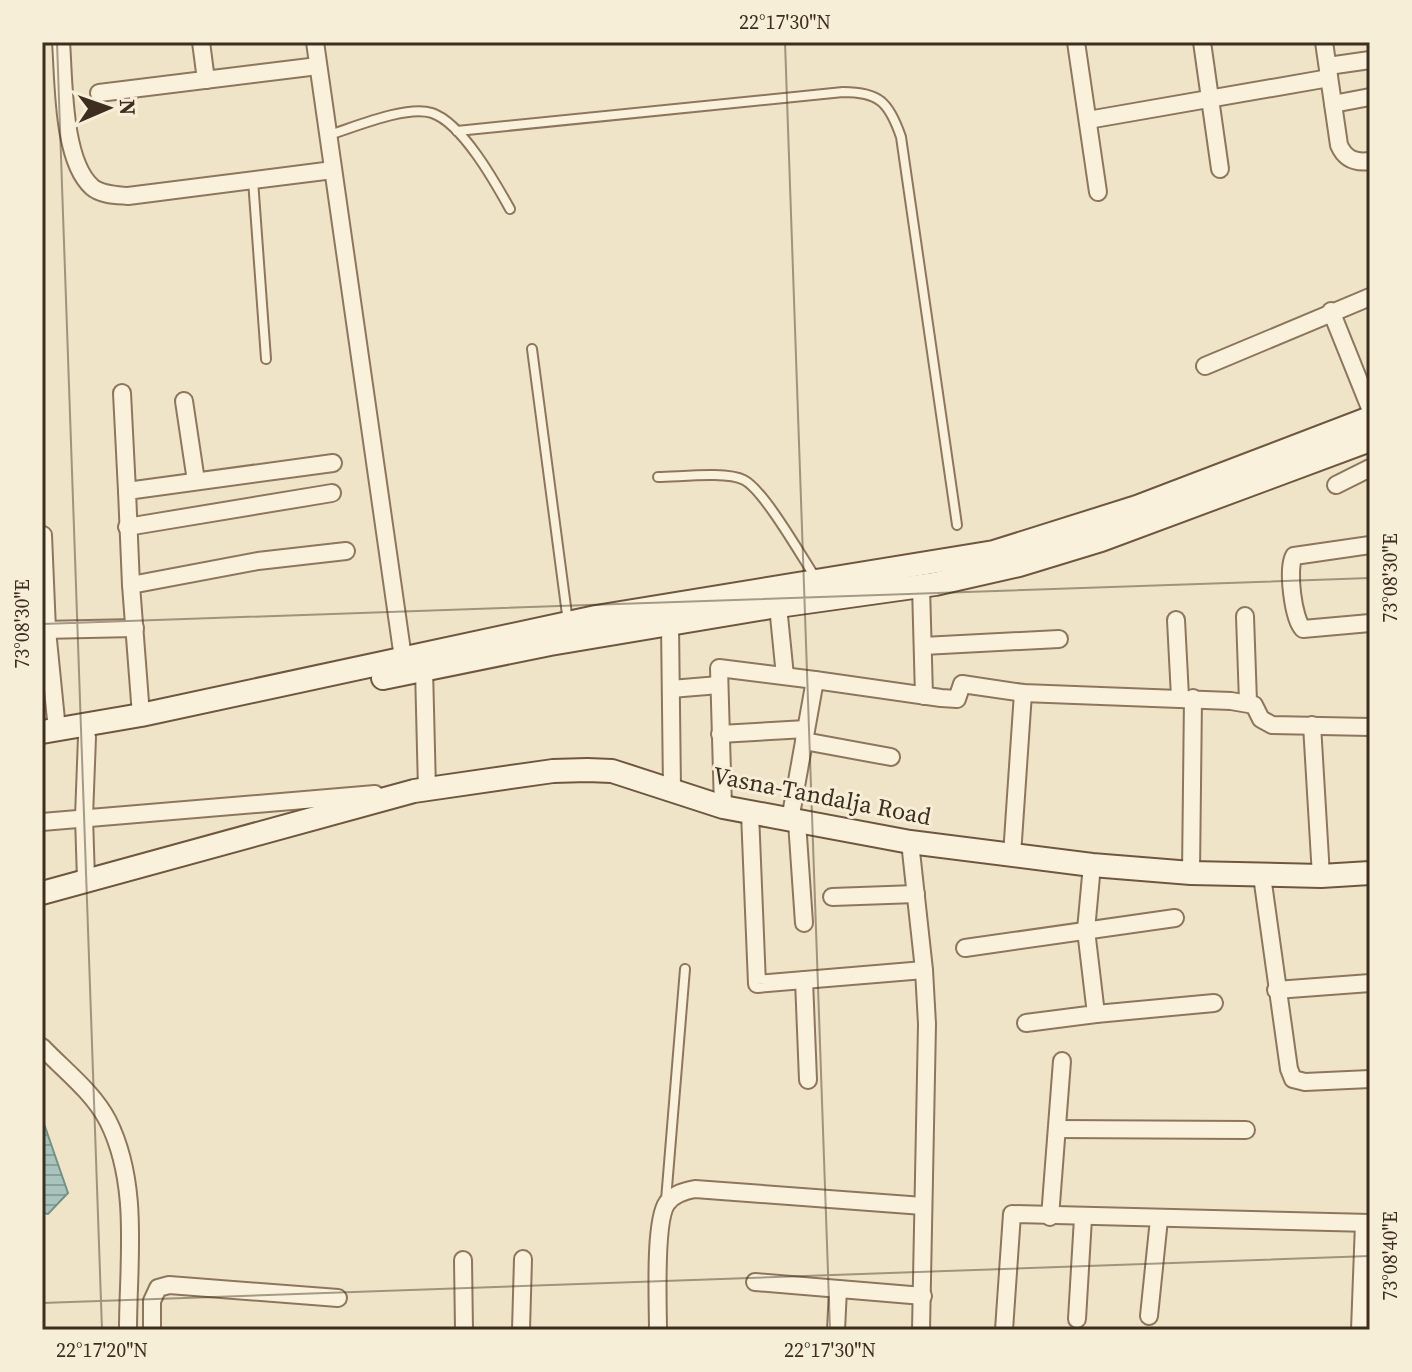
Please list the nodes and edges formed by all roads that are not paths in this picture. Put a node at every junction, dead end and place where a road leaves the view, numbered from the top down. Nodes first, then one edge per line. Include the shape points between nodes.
1 (61, 42) edge
2 (201, 42) edge
3 (315, 42) edge
4 (1202, 42) edge
5 (1324, 42) edge
6 (1081, 43) edge
7 (1370, 60) edge
8 (318, 66) junction
9 (1328, 72) junction
10 (206, 80) junction
11 (99, 93) dead end
12 (1370, 97) edge
13 (1209, 99) junction
14 (1333, 104) junction
15 (1088, 120) junction
16 (457, 131) junction
17 (328, 135) junction
18 (1370, 161) edge
19 (1220, 169) dead end
20 (333, 170) junction
21 (253, 180) junction
22 (1098, 192) dead end
23 (510, 209) dead end
24 (1370, 297) edge
25 (1331, 311) junction
26 (532, 349) dead end
27 (266, 359) dead end
28 (1205, 366) dead end
29 (122, 393) dead end
30 (184, 401) dead end
31 (1370, 408) edge
32 (1370, 418) edge
33 (1370, 440) edge
34 (333, 463) dead end
35 (1370, 468) edge
36 (658, 477) dead end
37 (196, 481) junction
38 (1336, 485) dead end
39 (127, 491) junction
40 (332, 493) dead end
41 (957, 525) dead end
42 (127, 527) junction
43 (43, 535) edge
44 (1370, 545) edge
45 (346, 551) dead end
46 (818, 582) junction
47 (131, 585) junction
48 (921, 586) junction
49 (778, 606) junction
50 (1245, 616) dead end
51 (1176, 620) dead end
52 (568, 622) junction
53 (1370, 623) edge
54 (670, 624) junction
55 (135, 628) junction
56 (45, 630) edge
57 (1059, 639) dead end
58 (923, 646) junction
59 (403, 658) junction
60 (424, 669) junction
61 (785, 676) junction
62 (815, 680) junction
63 (719, 685) junction
64 (671, 689) junction
65 (1023, 693) junction
66 (924, 696) junction
67 (1187, 698) junction
68 (1248, 702) junction
69 (141, 715) junction
70 (1312, 725) junction
71 (1370, 727) edge
72 (96, 731) junction
73 (720, 734) junction
74 (805, 735) junction
75 (47, 736) edge
76 (891, 757) dead end
77 (672, 789) junction
78 (420, 790) junction
79 (723, 807) junction
80 (750, 813) junction
81 (84, 817) junction
82 (794, 821) junction
83 (42, 822) edge
84 (910, 842) junction
85 (1012, 855) junction
86 (1092, 865) junction
87 (1191, 873) junction
88 (1370, 873) edge
89 (1262, 876) junction
90 (1321, 876) junction
91 (86, 880) junction
92 (42, 893) edge
93 (916, 894) junction
94 (832, 897) dead end
95 (1175, 918) dead end
96 (804, 923) dead end
97 (1086, 930) junction
98 (965, 948) dead end
99 (685, 969) dead end
100 (924, 970) junction
101 (804, 980) junction
102 (1370, 983) edge
103 (1276, 990) junction
104 (1214, 1003) dead end
105 (1096, 1014) junction
106 (1026, 1023) dead end
107 (42, 1047) edge
108 (1062, 1061) dead end
109 (1370, 1079) edge
110 (808, 1080) dead end
111 (1057, 1129) junction
112 (1246, 1130) dead end
113 (666, 1205) junction
114 (923, 1206) junction
115 (1050, 1217) junction
116 (1083, 1218) junction
117 (1159, 1219) junction
118 (1367, 1223) edge
119 (523, 1259) dead end
120 (463, 1260) dead end
121 (755, 1282) dead end
122 (838, 1289) junction
123 (923, 1296) junction
124 (338, 1298) dead end
125 (1149, 1316) dead end
126 (1077, 1319) dead end
127 (128, 1330) edge
128 (152, 1330) edge
129 (464, 1330) edge
130 (521, 1330) edge
131 (658, 1330) edge
132 (836, 1330) edge
133 (921, 1330) edge
134 (1004, 1330) edge
135 (1360, 1330) edge

1 - 21 street via 68,138 92,187 128,196
2 - 10 street
3 - 8 street
4 - 13 street
5 - 9 street
6 - 15 street
7 - 9 street
8 - 10 street
8 - 17 street
9 - 13 street
9 - 14 street
10 - 11 street
12 - 14 street
13 - 15 street
13 - 19 street
14 - 18 street via 1342,151 1355,161
15 - 22 street
16 - 17 lane via 433,113 412,113
16 - 23 lane via 487,168
16 - 41 lane via 843,92 875,95 901,137
17 - 20 street
20 - 21 street
20 - 59 street
21 - 27 lane
24 - 25 street
25 - 28 street
25 - 31 street
26 - 52 lane
29 - 39 street
30 - 37 street
32 - 46 street via 1068,531 994,552
33 - 48 street via 1101,540
34 - 37 street
35 - 38 street
36 - 46 lane via 744,479 771,509
37 - 39 street
39 - 42 street
40 - 42 street
42 - 47 street
43 - 56 street
44 - 53 street via 1294,556 1290,567 1297,622 1303,629
45 - 47 street
46 - 52 street
47 - 55 street
48 - 49 street
48 - 58 street
49 - 54 street
49 - 61 street
50 - 68 street
51 - 67 street
52 - 59 street
54 - 60 street
54 - 64 street
55 - 56 street
55 - 69 street
56 - 75 street
57 - 58 street
58 - 66 street
59 - 69 street
60 - 72 street
60 - 78 street
61 - 62 street
61 - 63 street via 719,668
62 - 66 street
62 - 74 street
63 - 64 street
63 - 73 street
64 - 77 street
65 - 66 street via 962,684 957,699
65 - 67 street
65 - 85 street
67 - 68 street
67 - 87 street
68 - 70 street via 1266,723
69 - 72 street
70 - 71 street
70 - 90 street
72 - 75 street
72 - 81 street
73 - 74 street
73 - 79 street
74 - 76 street
74 - 82 street
77 - 78 street, Vasna-Tandalja Road via 612,771 587,770
77 - 79 street, Vasna-Tandalja Road
78 - 81 street
78 - 91 street, Vasna-Tandalja Road
79 - 80 street, Vasna-Tandalja Road
80 - 82 street, Vasna-Tandalja Road
80 - 101 street via 757,984
81 - 83 street
81 - 91 street
82 - 84 street, Vasna-Tandalja Road
82 - 96 street
84 - 85 street, Vasna-Tandalja Road
84 - 93 street
85 - 86 street, Vasna-Tandalja Road
86 - 87 street, Vasna-Tandalja Road
86 - 97 street
87 - 89 street, Vasna-Tandalja Road
88 - 90 street, Vasna-Tandalja Road
89 - 90 street, Vasna-Tandalja Road
89 - 103 street
91 - 92 street, Vasna-Tandalja Road
93 - 94 street
93 - 100 street
95 - 97 street
97 - 98 street
97 - 105 street
99 - 113 lane
100 - 101 street
100 - 114 street
101 - 110 street
102 - 103 street
103 - 109 street via 1293,1079
104 - 105 street
105 - 106 street
107 - 127 street via 99,1108 122,1157 129,1189
108 - 111 street
111 - 112 street
111 - 115 street
113 - 114 street via 695,1189
113 - 131 street via 660,1222
114 - 123 street
115 - 116 street
115 - 134 street via 1012,1214
116 - 117 street
116 - 126 street
117 - 118 street
117 - 125 street
118 - 135 street
119 - 130 street
120 - 129 street
121 - 122 street
122 - 123 street
122 - 132 street
123 - 133 street
124 - 128 street via 169,1285 158,1288 152,1301

